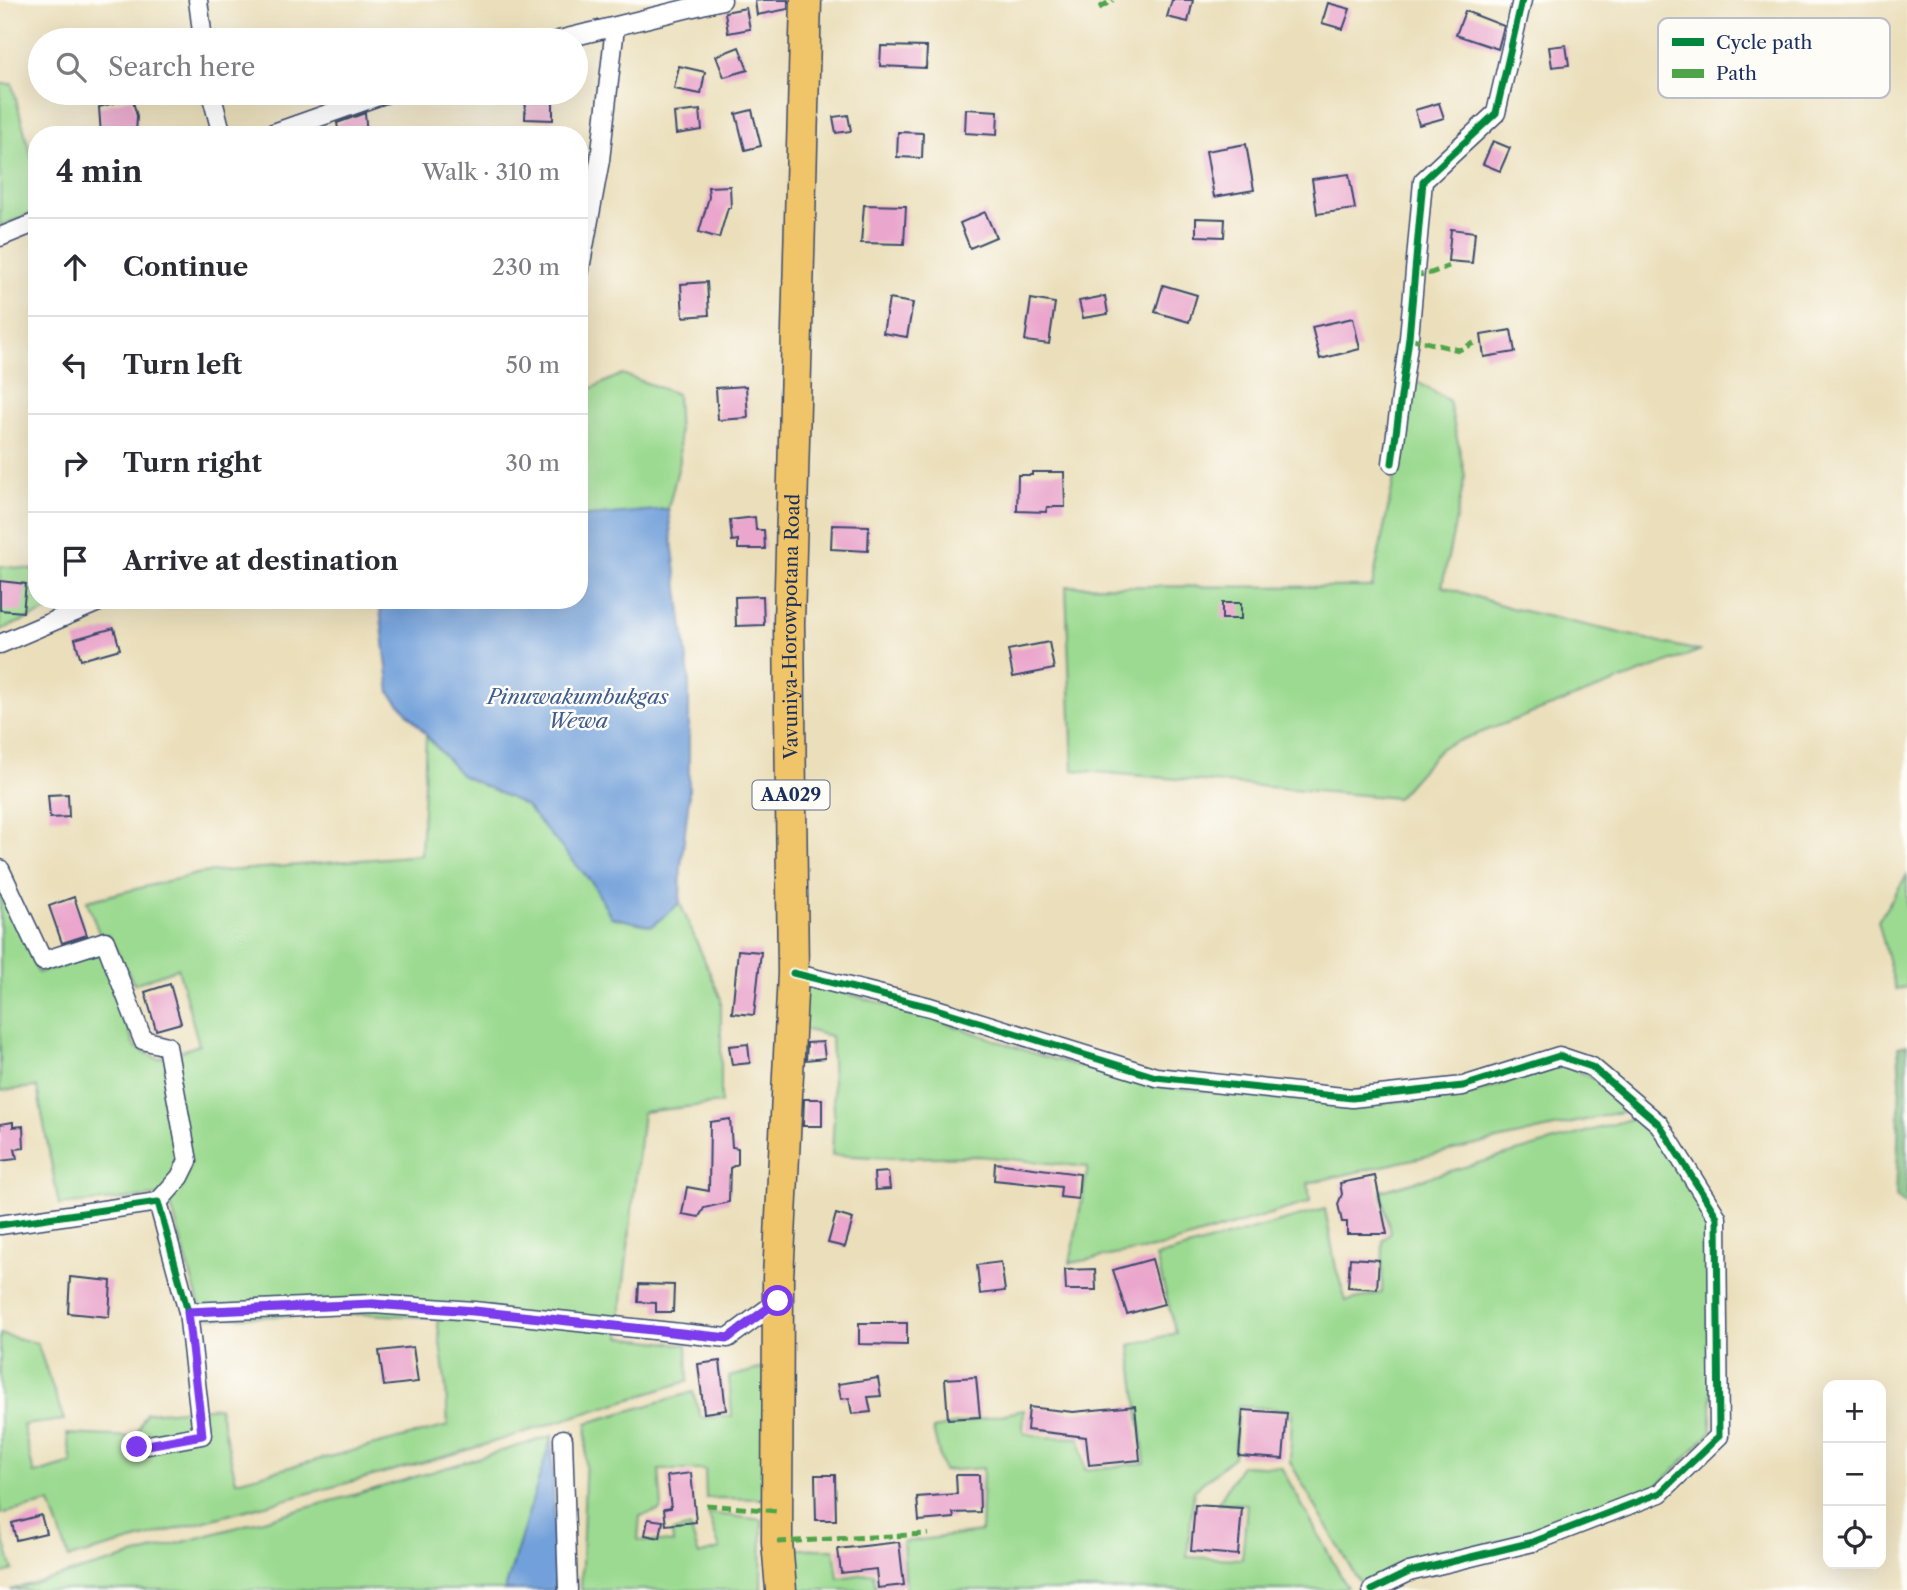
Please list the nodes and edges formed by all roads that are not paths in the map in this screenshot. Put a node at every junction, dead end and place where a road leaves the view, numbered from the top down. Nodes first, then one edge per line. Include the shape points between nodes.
1 (198, 0) edge
2 (722, 0) edge
3 (806, 0) edge
4 (1522, 0) edge
5 (615, 27) junction
6 (202, 28) edge
7 (588, 33) edge
8 (214, 105) edge
9 (353, 105) edge
10 (220, 126) edge
11 (294, 126) edge
12 (588, 225) edge
13 (28, 226) edge
14 (0, 237) edge
15 (1392, 463) dead end
16 (82, 609) edge
17 (0, 645) edge
18 (0, 869) edge
19 (793, 973) junction
20 (158, 1202) junction
21 (0, 1225) edge
22 (778, 1301) junction
23 (188, 1312) junction
24 (563, 1439) dead end
25 (137, 1447) dead end
26 (568, 1590) edge
27 (781, 1590) edge
28 (1372, 1590) edge

1 - 6 street
2 - 5 street
3 - 19 highway, Vavuniya-Horowpotana Road / AA029 via 789,623
4 - 15 street via 1496,113 1423,181
5 - 7 street
5 - 12 street
8 - 10 street
9 - 11 street
13 - 14 street
16 - 17 street
18 - 20 street via 43,961 105,942 143,1040 167,1046 188,1161
19 - 22 highway, Vavuniya-Horowpotana Road / AA029
19 - 28 street via 930,1007 1156,1077 1326,1096 1352,1098 1462,1086 1559,1056 1592,1067 1659,1124 1717,1217 1719,1436 1660,1493 1533,1542 1409,1572
20 - 21 street
20 - 23 street
22 - 23 street via 728,1338 373,1304
22 - 27 highway, Vavuniya-Horowpotana Road / AA029 via 777,1542
23 - 25 street via 202,1435
24 - 26 street

